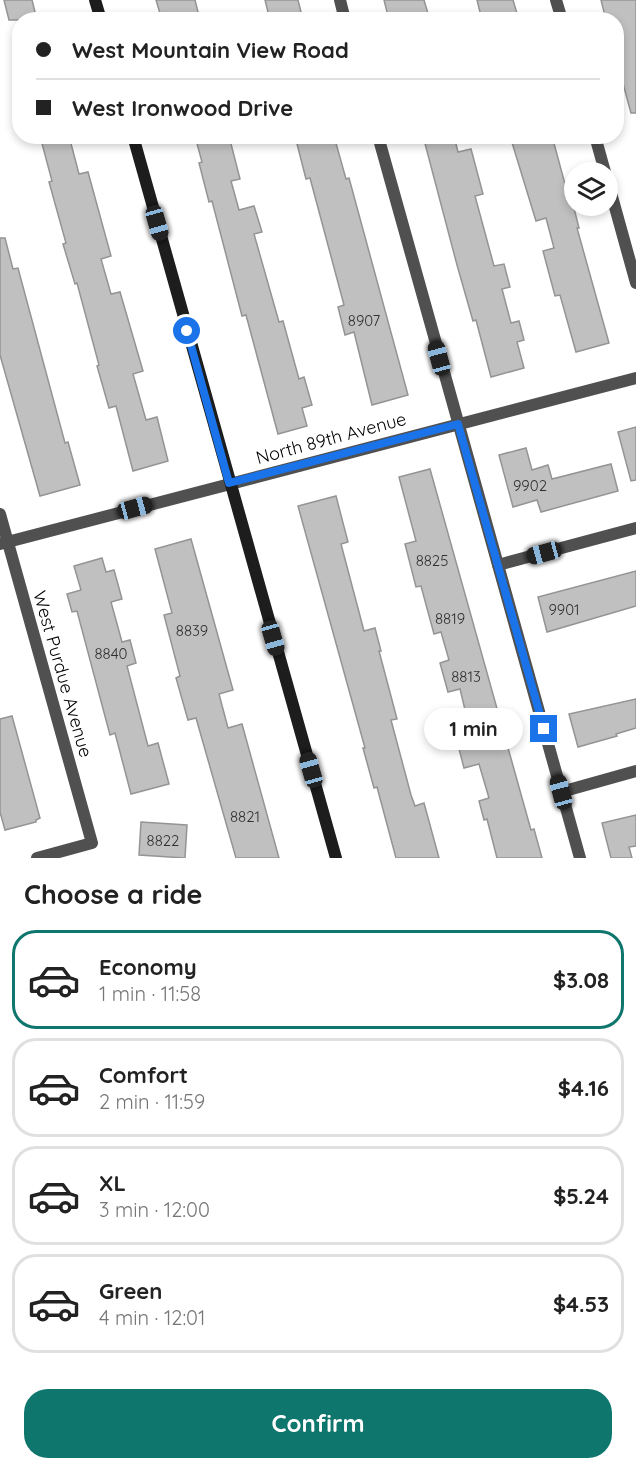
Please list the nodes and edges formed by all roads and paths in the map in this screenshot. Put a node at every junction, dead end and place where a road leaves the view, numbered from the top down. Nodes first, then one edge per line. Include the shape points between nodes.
1 (135, 144) edge
2 (380, 144) edge
3 (597, 144) edge
4 (602, 162) edge
5 (617, 216) edge
6 (636, 283) edge
7 (636, 378) edge
8 (458, 424) junction
9 (229, 483) junction
10 (0, 514) edge
11 (636, 528) edge
12 (4, 543) edge
13 (498, 566) junction
14 (636, 771) edge
15 (561, 792) junction
16 (37, 858) edge
17 (336, 858) edge
18 (580, 858) edge

1 - 9 street
2 - 8 street
3 - 4 street
5 - 6 street
7 - 8 street, North 89th Avenue
8 - 9 street, North 89th Avenue
8 - 13 street
9 - 12 street, North 89th Avenue
9 - 17 street
10 - 12 street, West Purdue Avenue
11 - 13 street
12 - 16 street, West Purdue Avenue via 92,843
13 - 15 street
14 - 15 street
15 - 18 street

